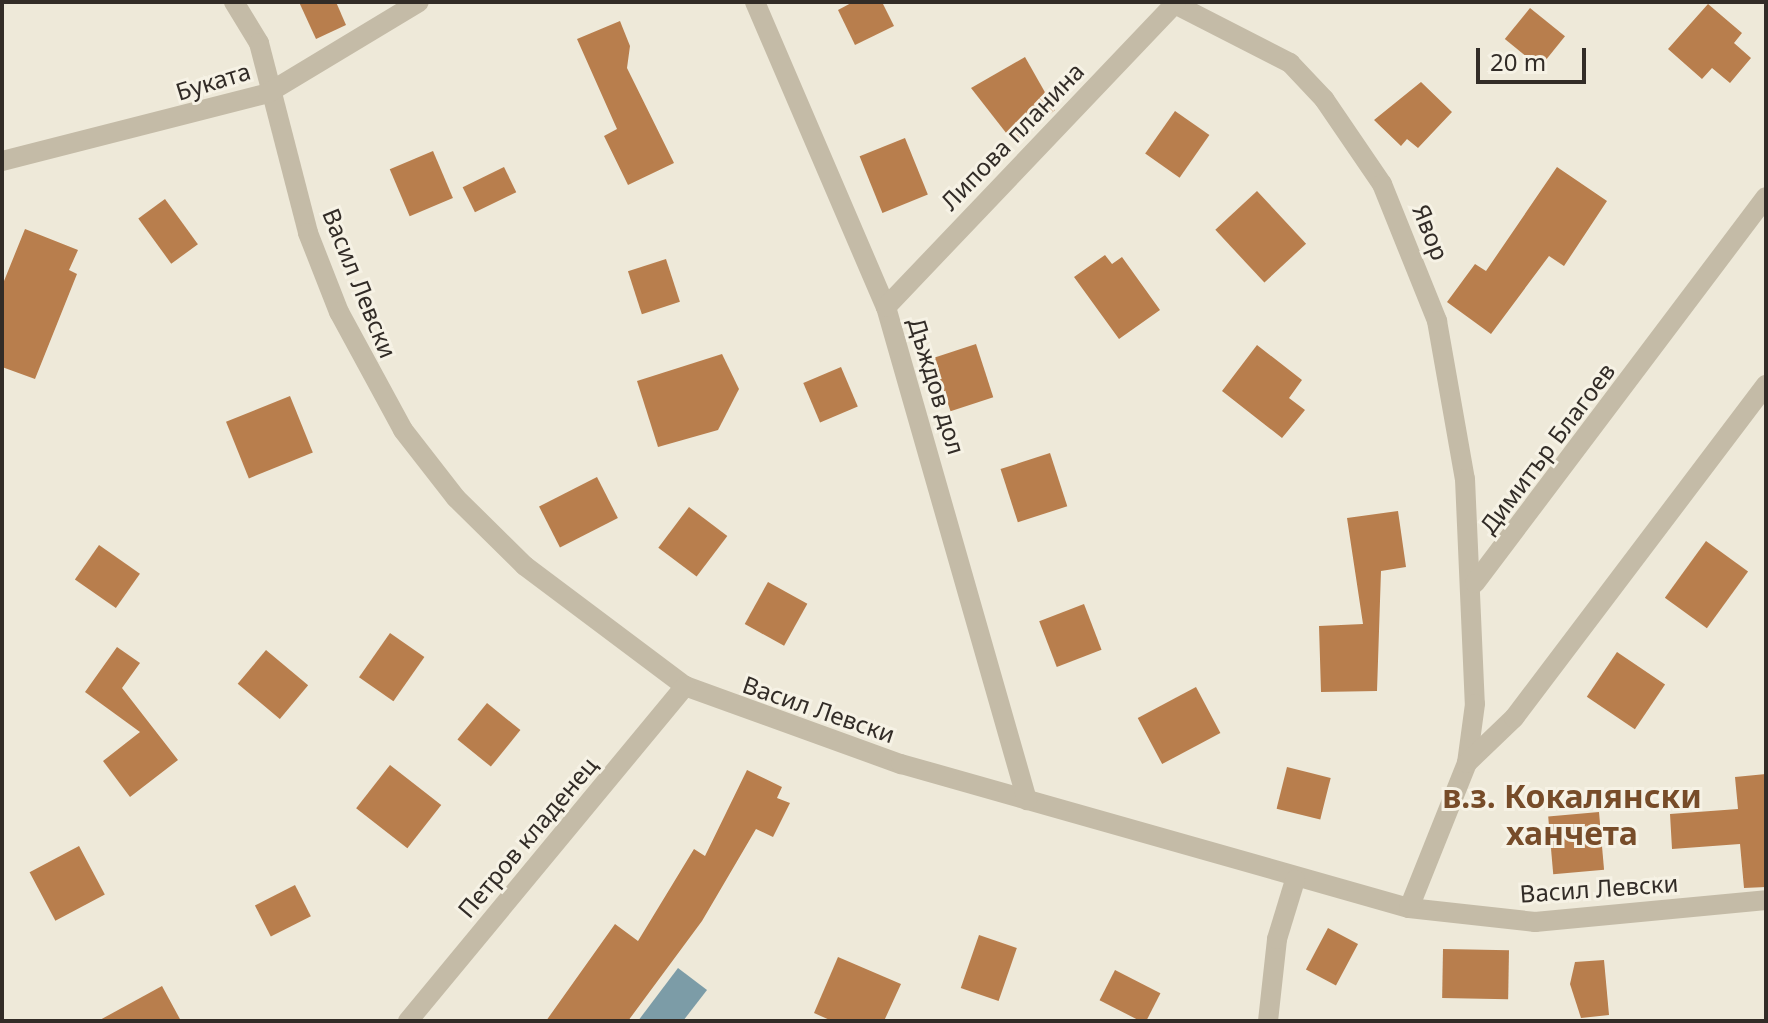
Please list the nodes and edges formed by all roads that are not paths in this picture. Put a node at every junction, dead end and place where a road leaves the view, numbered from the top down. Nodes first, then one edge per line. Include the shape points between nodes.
1 (234, 2) edge
2 (419, 2) edge
3 (755, 2) edge
4 (1174, 3) edge
5 (268, 93) junction
6 (4, 166) edge
7 (1766, 197) edge
8 (886, 307) junction
9 (1766, 385) edge
10 (1475, 583) junction
11 (685, 686) junction
12 (1467, 763) junction
13 (1027, 800) junction
14 (1295, 880) junction
15 (1766, 900) edge
16 (1409, 908) junction
17 (408, 1021) edge
18 (1268, 1021) edge

1 - 5 street, Васил Левски via 259,43
2 - 5 street, Буката
3 - 8 street, Дъждов дол
4 - 8 street, Липова планина
4 - 10 street, Явор via 1290,63 1360,145 1382,184 1437,321 1454,389
5 - 6 street, Буката
5 - 11 street, Васил Левски via 339,312 403,430 456,498 525,566
7 - 10 street, Димитър Благоев
8 - 13 street, Дъждов дол
9 - 12 street via 1514,718
10 - 12 street
11 - 13 street, Васил Левски via 795,729
11 - 17 street, Петров кладенец
12 - 16 street
13 - 14 street, Васил Левски
14 - 16 street, Васил Левски
14 - 18 street via 1277,939
15 - 16 street, Васил Левски via 1535,922

